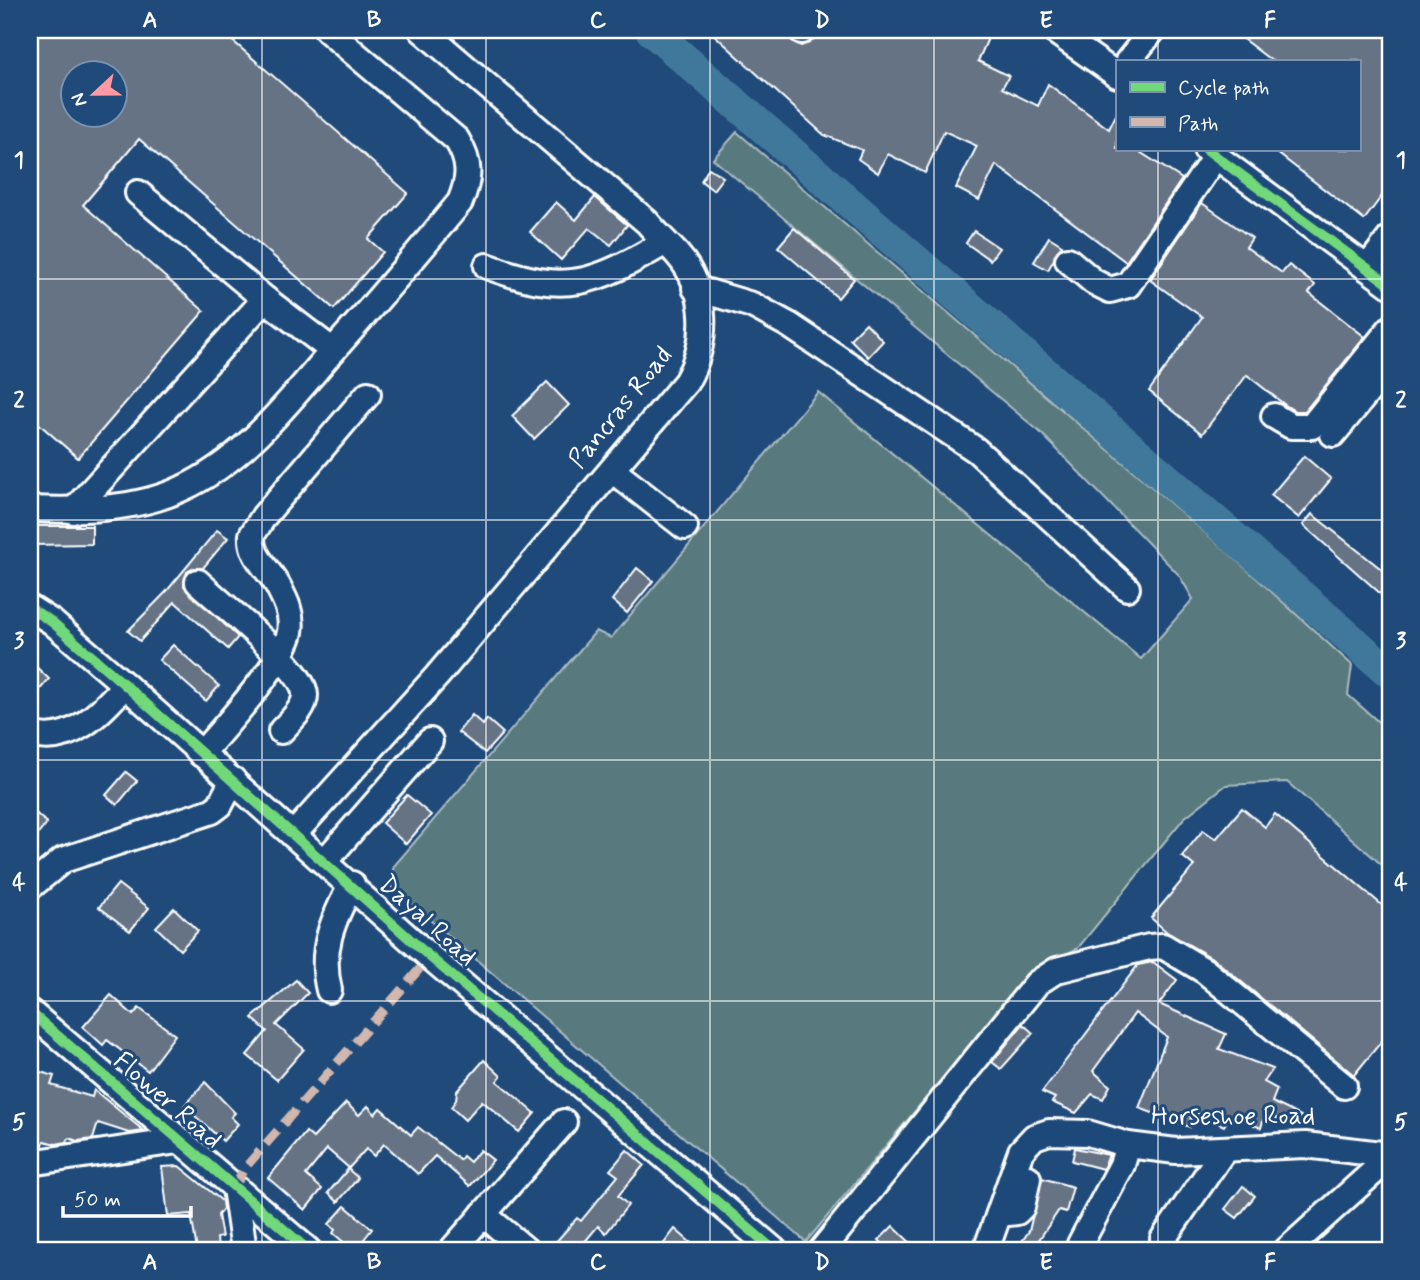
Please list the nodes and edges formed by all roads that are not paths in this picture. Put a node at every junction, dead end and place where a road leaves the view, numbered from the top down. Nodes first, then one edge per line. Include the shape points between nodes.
1 (327, 30) edge
2 (422, 30) edge
3 (1054, 30) edge
4 (1153, 30) edge
5 (1129, 60) edge
6 (1116, 74) edge
7 (1210, 153) edge
8 (138, 193) dead end
9 (1390, 238) edge
10 (664, 243) junction
11 (1069, 260) dead end
12 (487, 266) dead end
13 (1383, 278) edge
14 (695, 288) junction
15 (264, 299) junction
16 (1390, 329) edge
17 (333, 351) junction
18 (1390, 365) edge
19 (368, 394) dead end
20 (1274, 416) dead end
21 (1333, 435) dead end
22 (612, 470) junction
23 (30, 509) edge
24 (74, 511) junction
25 (685, 527) dead end
26 (198, 582) dead end
27 (1127, 588) dead end
28 (30, 595) edge
29 (30, 608) edge
30 (51, 622) junction
31 (278, 655) junction
32 (125, 685) junction
33 (281, 731) dead end
34 (30, 734) edge
35 (430, 741) dead end
36 (201, 754) junction
37 (233, 780) junction
38 (293, 835) junction
39 (325, 860) junction
40 (352, 884) junction
41 (30, 887) edge
42 (329, 990) dead end
43 (30, 1012) edge
44 (1344, 1086) dead end
45 (564, 1122) dead end
46 (178, 1141) junction
47 (1128, 1144) junction
48 (1224, 1150) junction
49 (1390, 1156) edge
50 (30, 1163) edge
51 (1027, 1178) dead end
52 (235, 1188) junction
53 (483, 1214) junction
54 (999, 1214) junction
55 (1163, 1240) dead end
56 (1080, 1244) dead end
57 (244, 1250) edge
58 (308, 1250) edge
59 (452, 1250) edge
60 (526, 1250) edge
61 (774, 1250) edge
62 (822, 1250) edge
63 (986, 1250) edge
64 (1287, 1250) edge

1 - 17 street via 457,140 468,158 469,181 460,202
2 - 10 street, Pancras Road via 647,222
3 - 6 street
4 - 5 street
7 - 11 street via 1128,285 1110,290
7 - 13 street
8 - 15 street
9 - 13 street
10 - 12 street via 624,267 584,283 521,279
10 - 14 street, Pancras Road via 677,254
14 - 22 street, Pancras Road via 703,318 698,361
14 - 27 street via 752,305 789,325 976,450
15 - 17 street
15 - 24 street
16 - 20 street via 1312,426 1291,426
17 - 24 street via 225,466 179,490
18 - 21 street
19 - 31 street via 252,535 255,553 290,612 289,636
22 - 25 street
22 - 38 street, Pancras Road via 437,676
23 - 24 street
26 - 31 street
28 - 30 street, Dayal Road
29 - 30 street, Dayal Road
30 - 32 street, Dayal Road
31 - 33 street via 301,682 305,696 297,714
31 - 36 street
32 - 34 street via 85,724 66,734 44,738
32 - 36 street, Dayal Road
35 - 39 street
36 - 37 street, Dayal Road
37 - 38 street, Dayal Road
37 - 41 street via 212,811 63,860
38 - 39 street, Dayal Road
39 - 40 street, Dayal Road
40 - 42 street via 325,951
40 - 61 street, Dayal Road via 430,957
43 - 46 street, Flower Road
44 - 62 street via 1205,971 1163,946 1057,970 1007,1017 978,1060
45 - 53 street
46 - 50 street
46 - 52 street, Flower Road
47 - 48 street, Horseshoe Road via 1176,1151
47 - 54 street, Horseshoe Road via 1088,1133 1049,1132 1034,1137 1021,1151
47 - 56 street via 1122,1165
48 - 49 street, Horseshoe Road via 1305,1145
48 - 55 street
49 - 64 street
51 - 54 street via 1021,1207 1017,1212
52 - 57 street
52 - 58 street, Flower Road
53 - 59 street
53 - 60 street
54 - 63 street, Horseshoe Road

